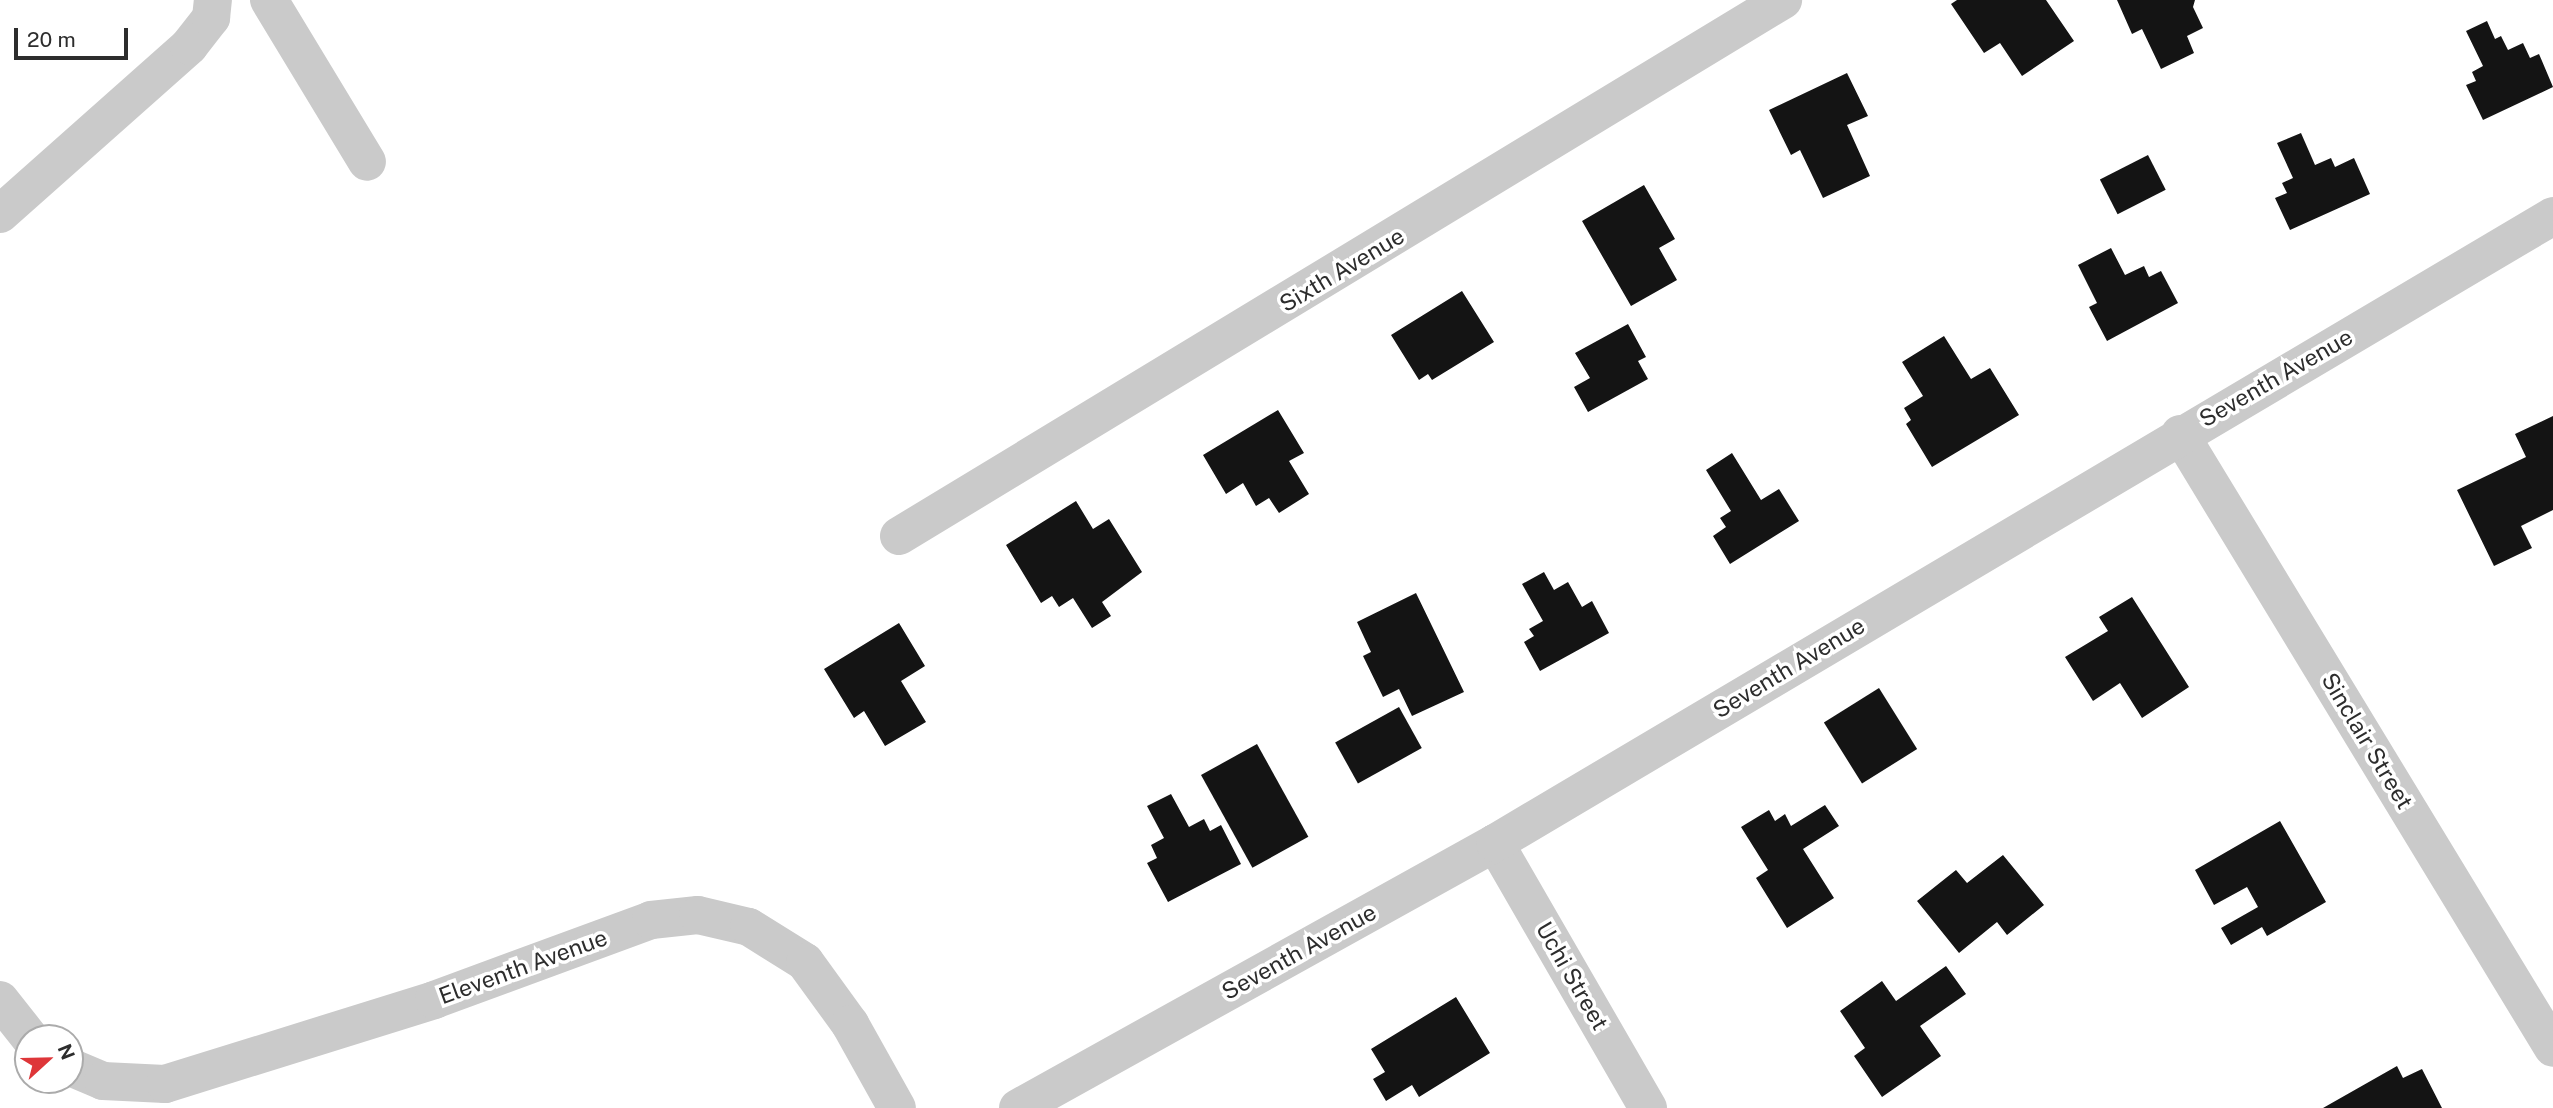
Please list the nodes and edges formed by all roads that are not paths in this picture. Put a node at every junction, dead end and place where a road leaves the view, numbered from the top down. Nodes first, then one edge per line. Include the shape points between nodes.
1 (268, 0) edge
2 (1783, 0) edge
3 (212, 9) edge
4 (367, 162) dead end
5 (0, 214) edge
6 (2553, 216) edge
7 (2180, 434) junction
8 (899, 536) dead end
9 (1495, 843) junction
10 (0, 1000) edge
11 (19, 1024) edge
12 (2553, 1048) edge
13 (84, 1073) edge
14 (897, 1108) edge
15 (1018, 1108) edge
16 (1648, 1108) edge

1 - 4 street
2 - 8 street, Sixth Avenue
3 - 5 street via 189,46
6 - 7 street, Seventh Avenue
7 - 9 street, Seventh Avenue
7 - 12 street, Sinclair Street
9 - 15 street, Seventh Avenue
9 - 16 street, Uchi Street
10 - 11 street
13 - 14 street, Eleventh Avenue via 103,1081 165,1084 434,1000 651,920 698,915 749,927 806,962 850,1024

